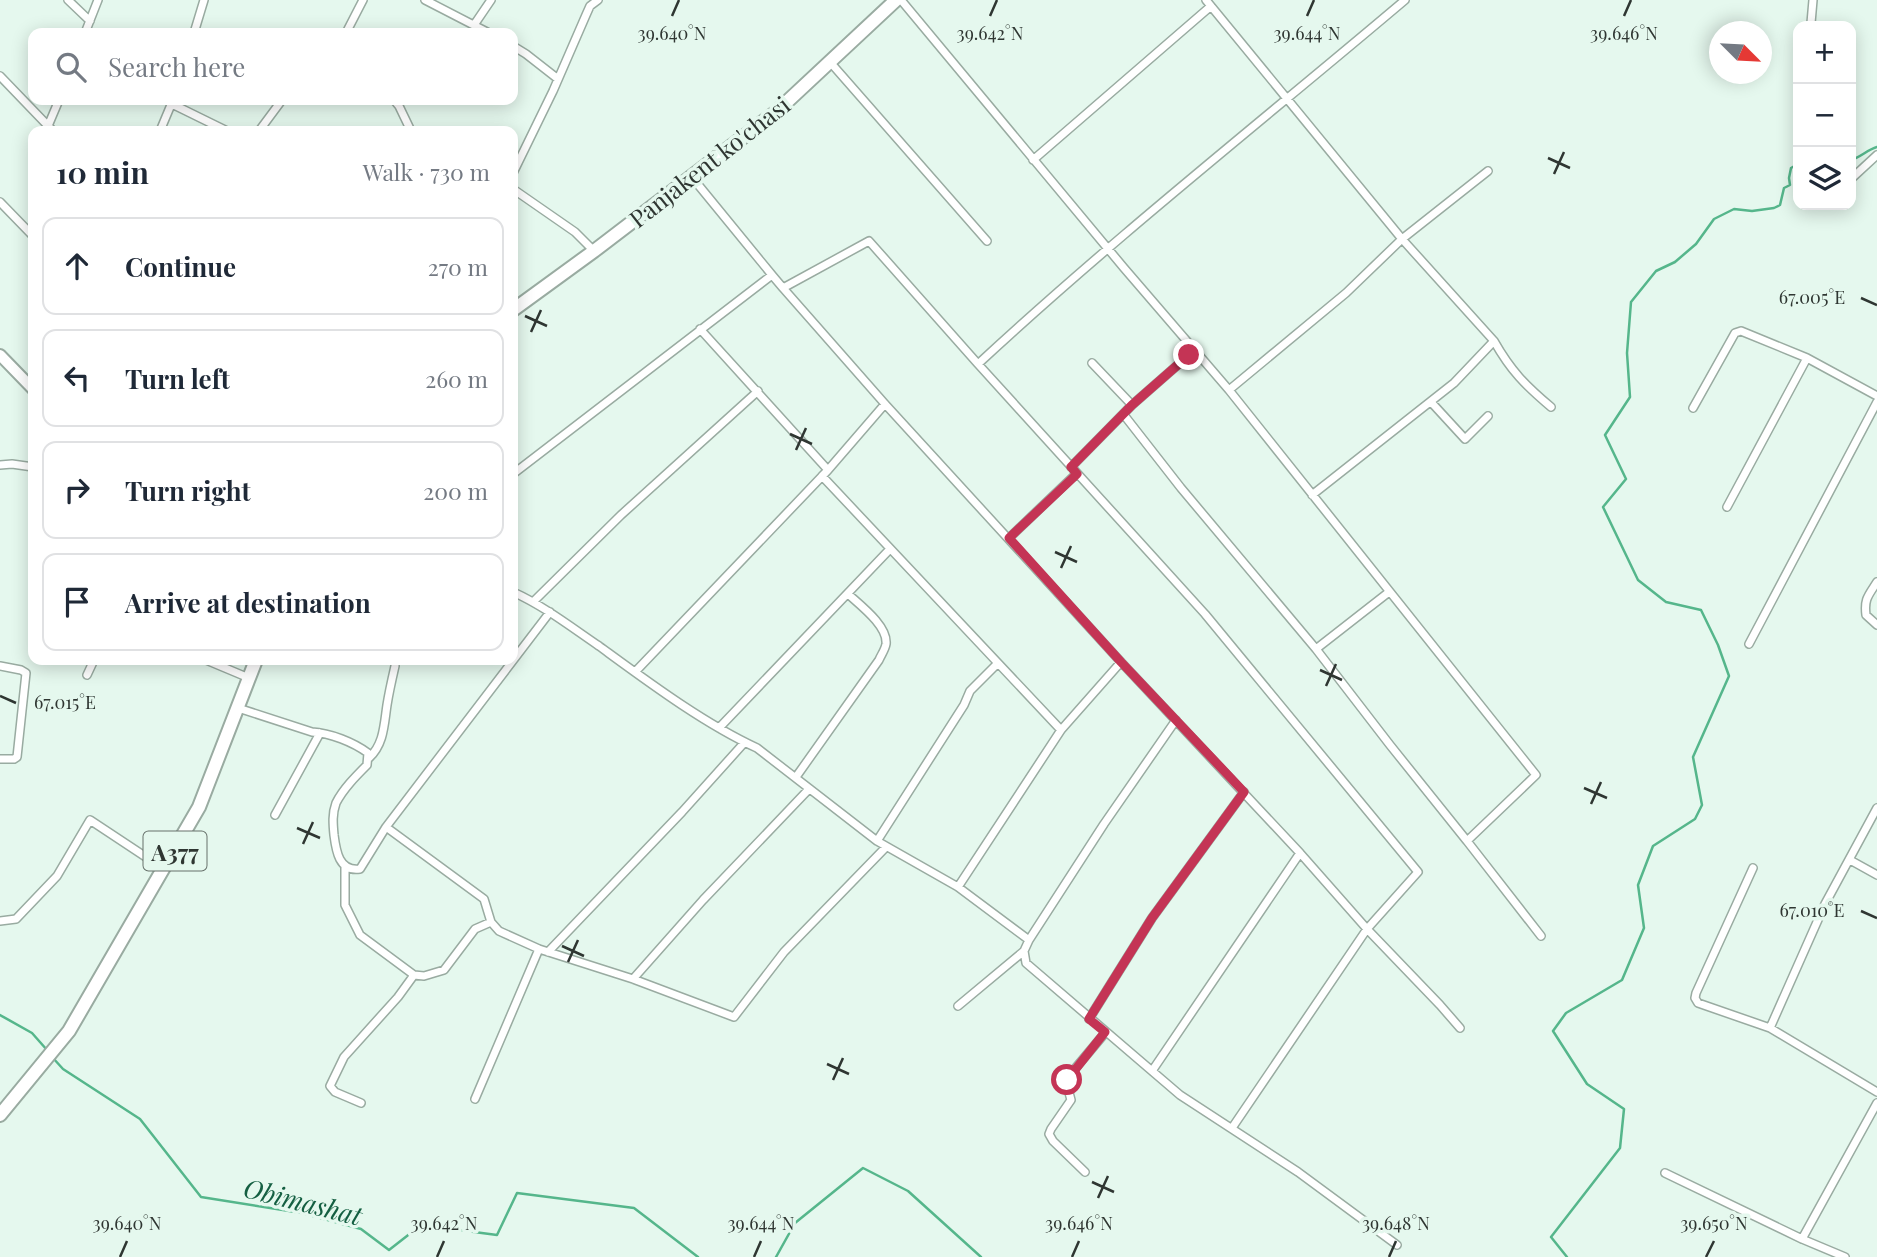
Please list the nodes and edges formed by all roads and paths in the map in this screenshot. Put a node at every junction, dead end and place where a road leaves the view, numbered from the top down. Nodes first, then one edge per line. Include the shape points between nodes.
1 (68, 0) edge
2 (98, 0) edge
3 (204, 0) edge
4 (363, 0) edge
5 (425, 0) edge
6 (491, 0) edge
7 (598, 0) edge
8 (898, 0) edge
9 (1405, 0) edge
10 (1813, 0) edge
11 (1208, 3) edge
12 (90, 21) junction
13 (1811, 21) edge
14 (474, 25) junction
15 (87, 28) edge
16 (196, 28) edge
17 (349, 28) edge
18 (480, 28) edge
19 (518, 50) edge
20 (830, 62) junction
21 (0, 76) edge
22 (558, 79) junction
23 (1287, 100) junction
24 (58, 105) edge
25 (172, 105) edge
26 (179, 105) edge
27 (278, 105) edge
28 (398, 105) edge
29 (48, 126) edge
30 (52, 126) edge
31 (162, 126) edge
32 (218, 126) edge
33 (263, 126) edge
34 (409, 126) edge
35 (1877, 155) edge
36 (1033, 160) junction
37 (518, 163) edge
38 (1488, 171) dead end
39 (1856, 174) edge
40 (691, 176) junction
41 (518, 193) edge
42 (0, 202) edge
43 (28, 231) edge
44 (1402, 239) junction
45 (987, 241) dead end
46 (1107, 248) junction
47 (594, 251) junction
48 (772, 275) junction
49 (783, 288) junction
50 (518, 306) edge
51 (700, 329) junction
52 (1494, 341) junction
53 (1195, 352) junction
54 (0, 355) edge
55 (1807, 358) junction
56 (1092, 363) dead end
57 (978, 364) junction
58 (28, 380) edge
59 (1229, 390) junction
60 (758, 391) junction
61 (1877, 396) edge
62 (1430, 402) junction
63 (1877, 402) edge
64 (885, 404) junction
65 (1132, 405) junction
66 (1551, 407) dead end
67 (1693, 408) dead end
68 (1124, 415) junction
69 (1488, 416) dead end
70 (0, 465) edge
71 (28, 466) edge
72 (518, 470) edge
73 (828, 470) junction
74 (1074, 470) junction
75 (1312, 495) junction
76 (1727, 506) dead end
77 (1009, 538) junction
78 (890, 549) junction
79 (1877, 582) edge
80 (1389, 592) junction
81 (518, 594) edge
82 (848, 594) junction
83 (534, 601) junction
84 (550, 611) junction
85 (1877, 625) edge
86 (1749, 645) dead end
87 (1316, 649) junction
88 (518, 653) edge
89 (1121, 662) junction
90 (997, 664) junction
91 (91, 665) edge
92 (218, 665) edge
93 (254, 665) edge
94 (509, 665) edge
95 (0, 666) edge
96 (395, 666) dead end
97 (635, 672) junction
98 (86, 675) dead end
99 (249, 678) junction
100 (238, 708) junction
101 (1177, 720) junction
102 (719, 727) junction
103 (1060, 730) junction
104 (320, 733) junction
105 (744, 743) junction
106 (369, 758) junction
107 (0, 759) edge
108 (796, 777) junction
109 (809, 789) junction
110 (1244, 792) junction
111 (1877, 808) edge
112 (275, 815) dead end
113 (386, 827) junction
114 (877, 841) junction
115 (1467, 841) junction
116 (886, 847) junction
117 (1300, 853) junction
118 (1850, 860) junction
119 (345, 866) junction
120 (1753, 868) dead end
121 (164, 869) junction
122 (1877, 875) edge
123 (957, 887) junction
124 (0, 922) edge
125 (491, 922) junction
126 (1367, 929) junction
127 (1541, 936) dead end
128 (1029, 940) junction
129 (539, 950) junction
130 (1024, 951) junction
131 (548, 952) junction
132 (414, 975) junction
133 (632, 979) junction
134 (958, 1006) dead end
135 (1089, 1019) junction
136 (1460, 1028) dead end
137 (1770, 1028) junction
138 (1105, 1032) junction
139 (1152, 1072) junction
140 (1877, 1092) edge
141 (475, 1099) dead end
142 (361, 1103) dead end
143 (1877, 1103) edge
144 (0, 1115) edge
145 (1232, 1128) junction
146 (1085, 1172) dead end
147 (1665, 1173) dead end
148 (1802, 1239) junction
149 (1397, 1245) dead end
150 (1845, 1257) edge

1 - 12 street
2 - 12 street
3 - 16 street
4 - 17 street
5 - 14 street
6 - 14 street
7 - 22 street via 590,6
8 - 20 main road, Panjakent ko'chasi
8 - 36 street
9 - 23 street
10 - 13 street
11 - 23 street
11 - 36 street
12 - 15 street
14 - 18 street
19 - 22 street
20 - 40 main road, Panjakent ko'chasi via 776,112
20 - 45 street
21 - 29 street
22 - 37 street
23 - 44 street
23 - 46 street
24 - 30 street
25 - 31 street
26 - 32 street
27 - 33 street
28 - 34 street
35 - 39 street
36 - 46 street
38 - 44 street
40 - 47 main road, Panjakent ko'chasi
40 - 48 street
41 - 47 street via 575,232
42 - 43 street
44 - 52 street
44 - 59 street via 1346,293
46 - 53 street
46 - 57 street
47 - 50 main road, Panjakent ko'chasi
48 - 49 street
48 - 51 street
49 - 57 street via 869,240
49 - 64 street
51 - 60 street
51 - 72 street
52 - 62 street
52 - 66 street via 1524,384
53 - 59 street
53 - 65 street
54 - 58 main road
55 - 61 street
55 - 67 street via 1741,331 1735,334
55 - 76 street
56 - 65 street
57 - 74 street
59 - 75 street
60 - 73 street
60 - 83 street
62 - 69 street via 1465,439
62 - 75 street
63 - 86 street
64 - 73 street
64 - 77 street
65 - 68 street
68 - 74 street
68 - 87 street
70 - 71 street
73 - 78 street via 822,476
73 - 97 street
74 - 77 street
74 - 126 street via 1205,614 1418,872
75 - 80 street
77 - 89 street
78 - 82 street
78 - 90 street
79 - 85 street via 1865,599 1866,615
80 - 87 street
80 - 115 street via 1536,775
81 - 83 street
82 - 102 street
82 - 108 street via 880,626 886,646
83 - 84 street
84 - 88 street
84 - 97 street
87 - 115 street
89 - 101 street
89 - 103 street
90 - 103 street
90 - 114 street via 970,691
91 - 98 street
92 - 99 street
93 - 99 main road, A377
94 - 113 street
95 - 107 street via 26,673 17,757
96 - 106 street via 383,734
97 - 102 street
99 - 100 main road, A377
100 - 104 street
100 - 121 main road, A377 via 200,807
101 - 110 street
101 - 128 street
102 - 105 street
103 - 123 street
104 - 106 street via 366,751
104 - 112 street
105 - 108 street
105 - 131 street
106 - 119 street via 337,801 332,817 336,855
108 - 109 street
109 - 114 street
109 - 133 street
110 - 117 street
110 - 135 street via 1152,918
111 - 118 street
113 - 119 street via 360,869
113 - 125 street via 484,899
114 - 116 street
115 - 127 street
116 - 123 street
116 - 133 street via 784,952 734,1017
117 - 126 street
117 - 139 street
118 - 122 street
118 - 137 street via 1825,904
119 - 132 street via 345,905 360,934
120 - 137 street via 1695,999
121 - 124 street via 90,820 57,876 16,919
121 - 144 main road, A377 via 69,1031
123 - 128 street
125 - 129 street via 499,931
125 - 132 street via 475,929 444,971
126 - 136 street
126 - 145 street
128 - 130 street
129 - 131 street
129 - 141 street
130 - 134 street
130 - 135 street via 1026,963
131 - 133 street
132 - 142 street via 344,1057 330,1086
135 - 138 street
137 - 140 street
138 - 139 street
138 - 146 street via 1068,1077 1072,1100 1049,1134
139 - 145 street
143 - 148 street
145 - 149 street
147 - 148 street
148 - 150 street

